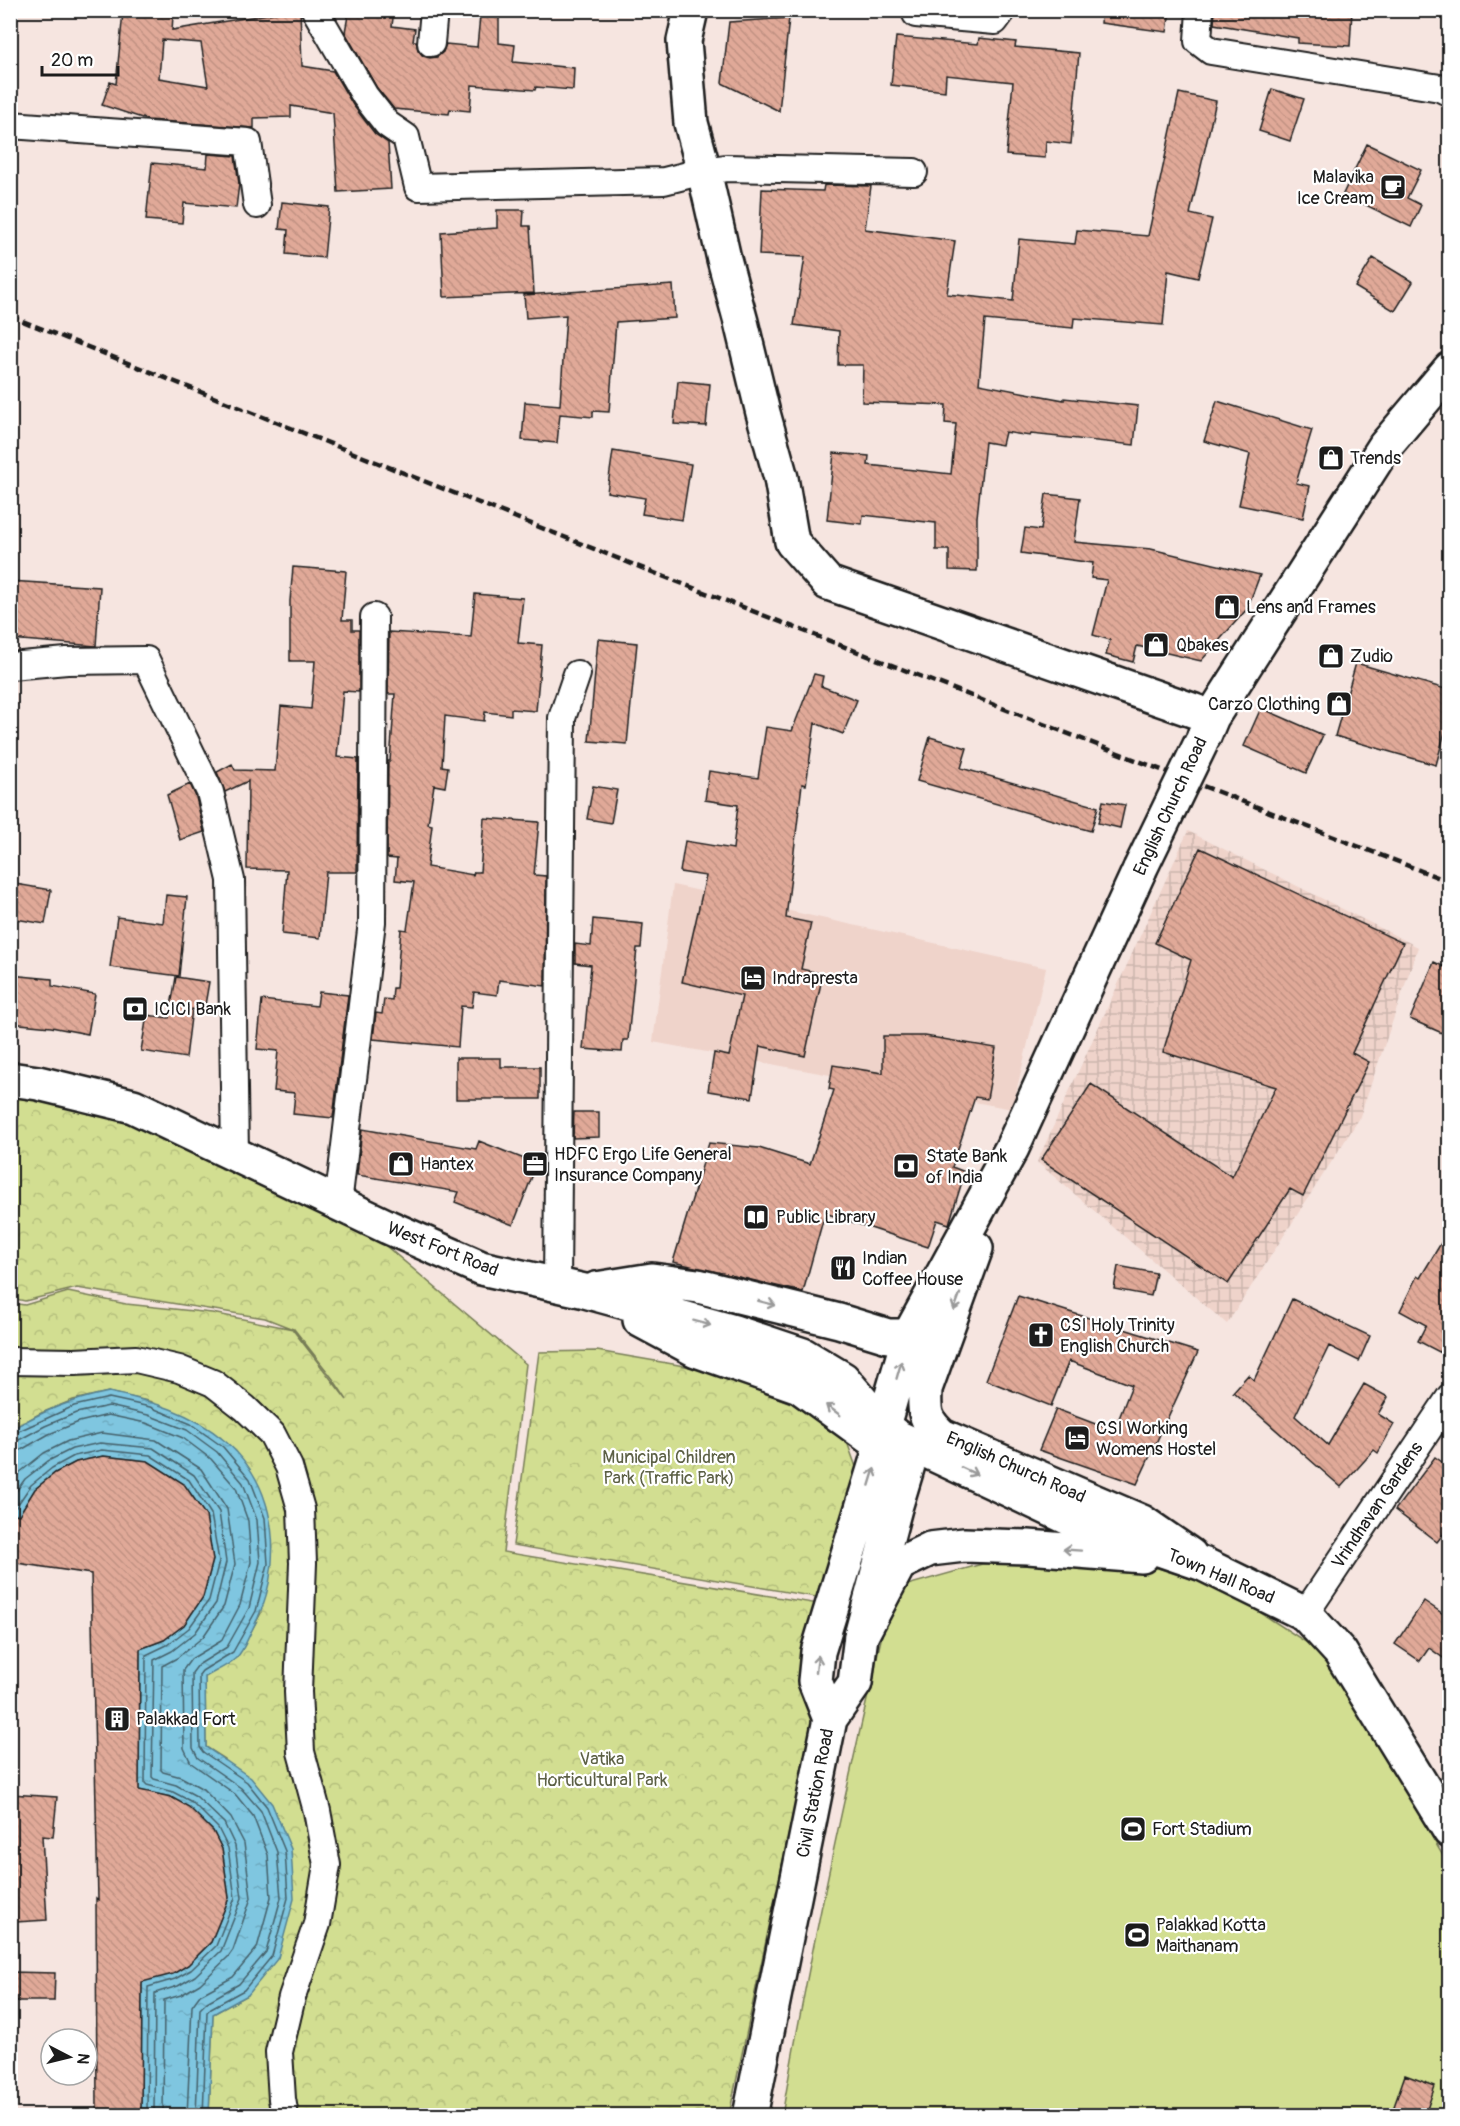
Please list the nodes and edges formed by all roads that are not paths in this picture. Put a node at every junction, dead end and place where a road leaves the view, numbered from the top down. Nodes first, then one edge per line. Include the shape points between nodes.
1 (315, 10) edge
2 (434, 10) edge
3 (691, 10) edge
4 (916, 10) edge
5 (1003, 10) edge
6 (1200, 10) edge
7 (431, 43) dead end
8 (1449, 93) edge
9 (10, 125) edge
10 (914, 172) dead end
11 (697, 173) junction
12 (257, 205) dead end
13 (1449, 369) edge
14 (374, 617) dead end
15 (10, 666) edge
16 (577, 674) dead end
17 (1206, 730) junction
18 (10, 1079) edge
19 (1012, 1148) junction
20 (235, 1156) junction
21 (338, 1204) junction
22 (571, 1288) junction
23 (909, 1336) junction
24 (10, 1361) edge
25 (1449, 1397) edge
26 (893, 1438) junction
27 (1203, 1564) junction
28 (1305, 1614) junction
29 (861, 1636) junction
30 (830, 1719) junction
31 (1449, 1831) edge
32 (285, 2115) edge
33 (750, 2115) edge

1 - 11 street via 365,96 387,124 406,137 418,187 664,181
2 - 7 street
3 - 11 main road via 684,41
4 - 5 street via 916,14 995,21
6 - 8 street via 1198,41 1210,51 1440,88
9 - 12 street via 248,141
10 - 11 street via 726,168
11 - 17 main road via 724,259 781,478 792,542 828,583
13 - 17 main road, English Church Road via 1385,446
14 - 21 street via 372,922
15 - 20 street via 146,660 210,792 231,880
16 - 22 street via 562,718 557,1252
17 - 19 main road, English Church Road, bridge
18 - 20 main road, West Fort Road via 133,1106
19 - 23 main road, English Church Road
19 -> 27 main road, English Church Road via 925,1389 924,1408 929,1424 942,1436 1142,1522
20 - 21 main road, West Fort Road
21 - 22 main road, West Fort Road via 481,1268
22 -> 23 main road via 652,1280 699,1286 888,1336
22 - 26 main road, Town Hall Road via 696,1350 800,1386
26 -> 23 main road, English Church Road
24 - 32 street via 136,1359 179,1369 213,1383 245,1408 272,1434 289,1467 301,1509 301,1752 327,1865 317,1924 292,1997 279,2052
25 - 28 street, Vrindhavan Gardens
26 -> 27 main road, Town Hall Road via 1071,1519
26 - 29 main road, Civil Station Road via 895,1508
30 -> 26 main road via 815,1681 818,1652 878,1459
27 - 28 main road, Town Hall Road
27 -> 29 main road via 1130,1554 1028,1548 964,1545 930,1549 899,1564
28 - 31 main road, Town Hall Road via 1340,1652
29 - 30 main road, Civil Station Road via 855,1683
30 - 33 main road, Civil Station Road

